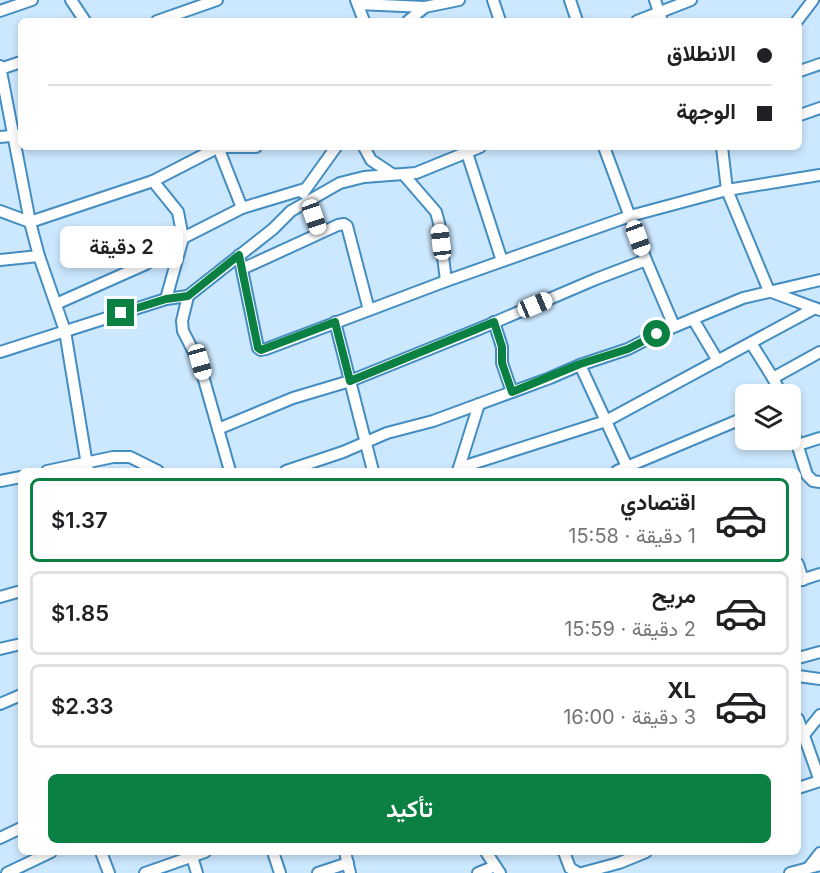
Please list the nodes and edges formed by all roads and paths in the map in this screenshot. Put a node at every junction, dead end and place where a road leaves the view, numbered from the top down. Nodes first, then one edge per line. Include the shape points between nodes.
1 (32, 0) edge
2 (71, 0) edge
3 (217, 0) edge
4 (459, 0) edge
5 (493, 0) edge
6 (570, 0) edge
7 (655, 0) edge
8 (691, 0) edge
9 (813, 0) edge
10 (357, 2) edge
11 (425, 7) junction
12 (0, 11) edge
13 (661, 17) edge
14 (83, 18) edge
15 (166, 18) edge
16 (363, 18) edge
17 (412, 18) edge
18 (499, 18) edge
19 (576, 18) edge
20 (799, 18) edge
21 (18, 63) edge
22 (820, 64) edge
23 (0, 68) edge
24 (802, 70) edge
25 (820, 108) edge
26 (802, 114) edge
27 (17, 135) edge
28 (0, 137) edge
29 (19, 150) edge
30 (212, 150) edge
31 (219, 150) edge
32 (334, 150) edge
33 (367, 150) edge
34 (473, 150) edge
35 (608, 150) edge
36 (722, 150) edge
37 (466, 153) junction
38 (398, 175) junction
39 (820, 175) edge
40 (153, 181) junction
41 (305, 189) junction
42 (727, 190) junction
43 (308, 201) junction
44 (242, 208) junction
45 (0, 211) edge
46 (291, 211) junction
47 (630, 216) junction
48 (30, 222) junction
49 (319, 233) junction
50 (183, 238) junction
51 (239, 255) junction
52 (39, 256) junction
53 (0, 260) edge
54 (646, 260) junction
55 (502, 261) junction
56 (242, 269) junction
57 (820, 280) edge
58 (446, 281) junction
59 (769, 291) junction
60 (188, 296) junction
61 (166, 299) junction
62 (56, 304) junction
63 (818, 309) edge
64 (369, 310) junction
65 (693, 319) junction
66 (335, 322) junction
67 (494, 322) junction
68 (674, 326) junction
69 (64, 331) junction
70 (751, 343) junction
71 (0, 352) edge
72 (820, 352) edge
73 (718, 361) junction
74 (580, 364) junction
75 (773, 378) junction
76 (350, 381) junction
77 (776, 384) edge
78 (512, 392) junction
79 (479, 404) junction
80 (606, 421) junction
81 (735, 422) edge
82 (218, 429) junction
83 (820, 438) edge
84 (366, 442) junction
85 (801, 444) edge
86 (799, 450) edge
87 (87, 467) edge
88 (152, 468) edge
89 (229, 468) edge
90 (294, 468) edge
91 (372, 468) edge
92 (460, 468) edge
93 (465, 468) edge
94 (624, 468) edge
95 (630, 468) edge
96 (803, 476) edge
97 (18, 478) edge
98 (0, 481) edge
99 (820, 482) edge
100 (820, 574) edge
101 (801, 580) edge
102 (18, 592) edge
103 (0, 597) edge
104 (18, 645) edge
105 (0, 649) edge
106 (820, 651) edge
107 (801, 657) edge
108 (801, 676) edge
109 (820, 679) edge
110 (18, 696) edge
111 (0, 704) edge
112 (820, 715) edge
113 (801, 726) edge
114 (804, 735) junction
115 (819, 776) edge
116 (801, 786) edge
117 (18, 829) edge
118 (0, 838) edge
119 (820, 853) edge
120 (45, 855) edge
121 (102, 855) edge
122 (198, 855) edge
123 (274, 855) edge
124 (488, 855) edge
125 (565, 855) edge
126 (622, 855) edge
127 (639, 855) edge
128 (192, 857) junction
129 (348, 863) edge
130 (619, 863) junction
131 (0, 866) edge
132 (814, 866) edge
133 (497, 869) edge
134 (6, 873) edge
135 (109, 873) edge
136 (145, 873) edge
137 (197, 873) edge
138 (280, 873) edge
139 (318, 873) edge
140 (478, 873) edge
141 (580, 873) edge
142 (790, 873) edge

1 - 12 street
2 - 14 street
3 - 15 street
4 - 11 street
5 - 18 street
6 - 19 street
7 - 13 street
8 - 13 street
9 - 20 street
10 - 11 street
10 - 16 street
11 - 17 street
21 - 23 street
22 - 24 street
23 - 27 street
25 - 26 street
27 - 28 street
29 - 48 street
30 - 40 street
31 - 44 street
32 - 41 street
33 - 38 street via 371,160
34 - 37 street
35 - 47 street
36 - 42 street
37 - 38 street via 416,173
37 - 55 street
38 - 43 street via 340,183
38 - 58 street via 436,212
39 - 42 street
40 - 48 street
40 - 50 street via 178,212
41 - 44 street
41 - 46 street
42 - 47 street
42 - 59 street
43 - 46 street
43 - 49 street
44 - 50 street
45 - 48 street
46 - 51 street
47 - 54 street
47 - 55 street
48 - 52 street
49 - 56 street
49 - 64 street via 338,225 347,226
50 - 61 street
50 - 62 street via 146,264
51 - 56 street
51 - 60 street
52 - 53 street
52 - 62 street
54 - 67 street
54 - 68 street
55 - 58 street
56 - 66 street via 261,350
57 - 59 street
58 - 64 street
59 - 63 street
59 - 65 street
60 - 61 street
60 - 82 street via 183,331 200,362
61 - 69 street
62 - 69 street
63 - 70 street
64 - 66 street
65 - 68 street
65 - 73 street
66 - 76 street
67 - 76 street
67 - 78 street
68 - 74 street via 628,349
69 - 71 street
69 - 87 street
70 - 73 street
70 - 75 street
72 - 75 street
73 - 80 street
74 - 78 street
74 - 80 street
75 - 77 street
76 - 82 street via 306,393
76 - 84 street
78 - 79 street
79 - 84 street
79 - 92 street
80 - 93 street
80 - 94 street
81 - 95 street
82 - 89 street
83 - 85 street
84 - 90 street
84 - 91 street
86 - 96 street
87 - 88 street via 113,457 130,457
96 - 99 street
97 - 98 street
100 - 101 street
102 - 103 street
104 - 105 street
106 - 107 street
108 - 109 street
110 - 111 street
112 - 114 street
113 - 114 street
114 - 115 street
115 - 116 street
117 - 118 street
119 - 132 street
120 - 134 street
121 - 135 street
122 - 128 street
123 - 138 street
124 - 133 street
125 - 141 street via 570,868
126 - 130 street
127 - 130 street
128 - 136 street
128 - 137 street
129 - 139 street
130 - 141 street
131 - 134 street
132 - 142 street
133 - 140 street

